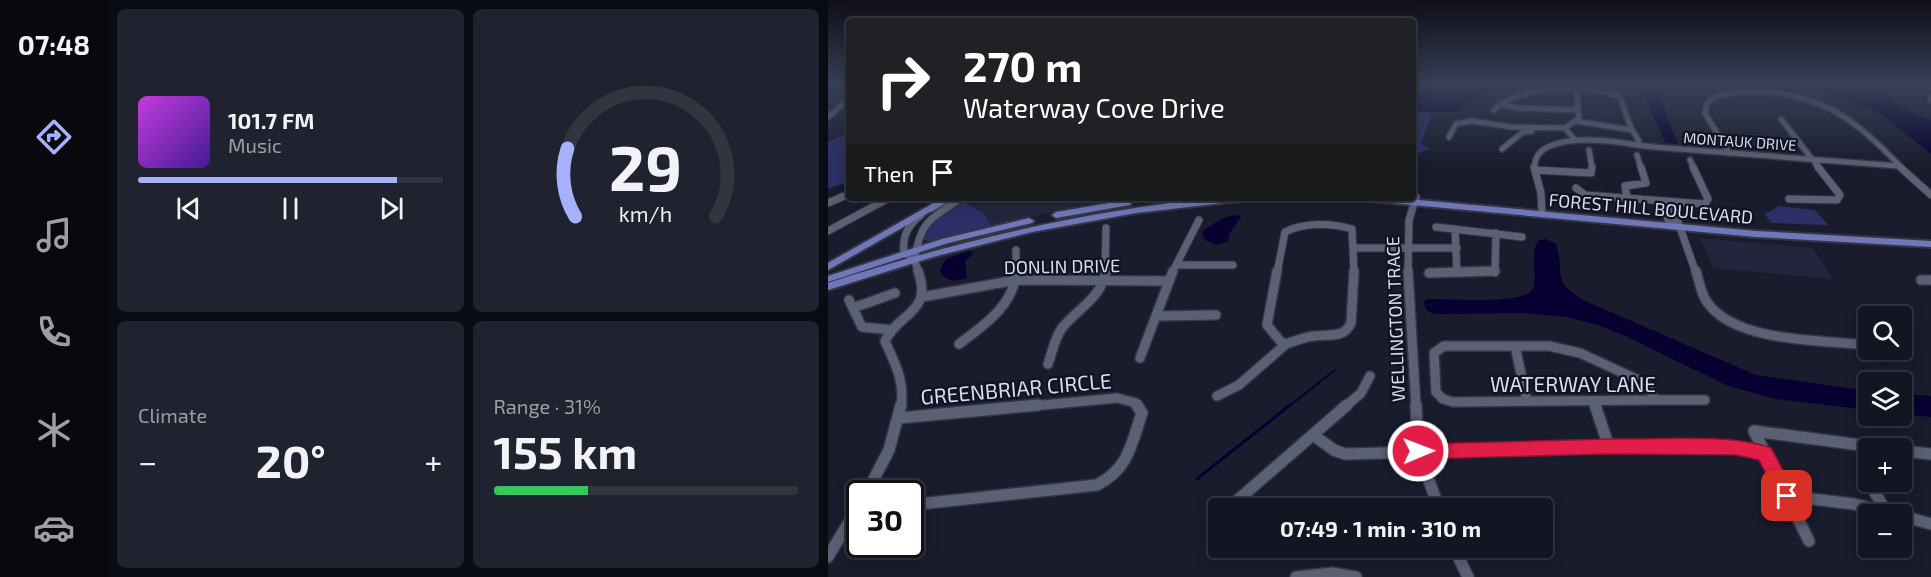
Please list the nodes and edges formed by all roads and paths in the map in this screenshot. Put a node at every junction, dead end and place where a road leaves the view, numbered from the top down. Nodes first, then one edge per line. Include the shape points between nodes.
1 (1578, 112) edge
2 (1625, 112) edge
3 (1705, 112) edge
4 (1837, 112) edge
5 (1781, 119) dead end
6 (1576, 121) junction
7 (1544, 128) junction
8 (1565, 128) junction
9 (1632, 130) junction
10 (1449, 137) dead end
11 (1575, 140) junction
12 (1639, 141) dead end
13 (1502, 148) dead end
14 (1590, 150) dead end
15 (1729, 153) junction
16 (1637, 154) dead end
17 (1813, 159) junction
18 (1690, 160) dead end
19 (1899, 166) junction
20 (1535, 170) junction
21 (1576, 188) dead end
22 (846, 195) edge
23 (1931, 195) edge
24 (1627, 198) junction
25 (1416, 199) edge
26 (1789, 199) dead end
27 (883, 201) edge
28 (944, 201) edge
29 (957, 201) edge
30 (1142, 201) edge
31 (1191, 201) edge
32 (1207, 201) edge
33 (1414, 201) edge
34 (1661, 201) junction
35 (1671, 202) junction
36 (828, 203) edge
37 (1184, 203) junction
38 (1542, 211) junction
39 (1199, 220) dead end
40 (828, 222) edge
41 (1674, 223) junction
42 (841, 224) junction
43 (1436, 227) dead end
44 (1106, 228) dead end
45 (1455, 229) junction
46 (828, 231) edge
47 (1496, 233) junction
48 (1522, 237) dead end
49 (1931, 237) edge
50 (1931, 244) edge
51 (1354, 248) junction
52 (1404, 249) junction
53 (1016, 250) dead end
54 (1457, 250) junction
55 (912, 254) junction
56 (1233, 265) dead end
57 (1177, 266) junction
58 (828, 267) edge
59 (1429, 273) dead end
60 (1457, 273) junction
61 (828, 279) edge
62 (1016, 280) junction
63 (1921, 280) dead end
64 (1931, 280) edge
65 (1168, 281) junction
66 (1104, 282) junction
67 (828, 287) edge
68 (895, 293) dead end
69 (922, 297) junction
70 (1216, 315) dead end
71 (1158, 316) junction
72 (892, 330) junction
73 (959, 344) dead end
74 (1286, 344) junction
75 (1858, 344) edge
76 (1515, 346) junction
77 (1140, 358) dead end
78 (1048, 364) dead end
79 (1370, 376) dead end
80 (1217, 396) dead end
81 (1705, 400) dead end
82 (1527, 401) junction
83 (1594, 401) junction
84 (1655, 401) junction
85 (899, 418) junction
86 (1313, 435) junction
87 (1858, 445) edge
88 (1609, 447) junction
89 (1418, 451) junction
90 (1912, 452) edge
91 (1765, 453) junction
92 (1931, 454) edge
93 (873, 480) edge
94 (1787, 496) junction
95 (1240, 498) edge
96 (1435, 498) edge
97 (924, 504) edge
98 (1858, 505) edge
99 (1912, 519) edge
100 (1931, 524) edge
101 (846, 528) edge
102 (1809, 542) dead end
103 (828, 557) edge
104 (1459, 558) edge
105 (1296, 577) edge
106 (1356, 577) edge
107 (1468, 577) edge

1 - 6 street
2 - 9 street
3 - 15 street
4 - 19 street via 1855,123
5 - 17 street
6 - 8 street
6 - 9 street
7 - 8 street
7 - 10 street via 1467,121 1456,124
7 - 13 street via 1523,132
8 - 11 street
9 - 12 street
11 - 15 street, MONTAUK DRIVE
11 - 20 street, MONTAUK DRIVE via 1540,151 1534,162
14 - 20 street via 1591,173
15 - 17 street, MONTAUK DRIVE
16 - 24 street via 1646,183 1625,186
17 - 19 street, MONTAUK DRIVE
17 - 26 street via 1840,197 1828,201
18 - 35 street via 1708,201 1698,205
19 - 23 street
20 - 38 street
21 - 24 street via 1581,194
22 - 36 street
24 - 34 street
25 - 38 main road, FOREST HILL BOULEVARD
27 - 42 street
28 - 55 street via 909,226 903,236
28 - 58 main road
29 - 55 street via 924,225
30 - 55 main road via 1089,208 977,233
31 - 37 main road
32 - 37 main road
33 - 52 street, WELLINGTON TRACE
34 - 35 street
34 - 41 street
35 - 41 street
37 - 55 main road via 1054,223
38 - 41 main road, FOREST HILL BOULEVARD
39 - 57 street
40 - 42 street
41 - 49 main road, FOREST HILL BOULEVARD
41 - 50 main road, FOREST HILL BOULEVARD via 1799,238
41 - 75 street via 1706,301 1727,321 1762,334
42 - 46 street
43 - 45 street
44 - 66 street
45 - 47 street
45 - 54 street
47 - 48 street
47 - 60 street via 1495,273
51 - 52 street
51 - 74 street via 1350,327 1339,335 1313,336
51 - 74 street via 1354,231 1345,226 1299,226 1285,232 1267,325
52 - 54 street
52 - 89 street, WELLINGTON TRACE
53 - 62 street
54 - 60 street
55 - 61 main road
55 - 67 main road
55 - 69 street
56 - 57 street
57 - 65 street
59 - 60 street
62 - 66 street, DONLIN DRIVE
62 - 69 street, DONLIN DRIVE
62 - 73 street via 989,321
63 - 64 street
65 - 66 street, DONLIN DRIVE
65 - 71 street
66 - 78 street via 1093,300 1061,329
68 - 72 street via 851,304 862,327
69 - 72 street
70 - 71 street
71 - 77 street
72 - 85 street via 885,341 900,373
74 - 80 street via 1239,385
76 - 82 street
76 - 82 street, WATERWAY LANE via 1444,346 1436,350 1436,392 1453,402
76 - 84 street via 1549,346 1586,355 1647,384
79 - 86 street via 1361,393
81 - 84 street, WATERWAY LANE
82 - 83 street, WATERWAY LANE
83 - 84 street, WATERWAY LANE
83 - 88 street
85 - 93 street
85 - 97 street, GREENBRIAR CIRCLE via 1117,398 1132,400 1142,413 1124,464 1097,485
86 - 89 street via 1345,454
86 - 95 street
87 - 91 street via 1754,431
88 - 89 street
88 - 91 street via 1736,448
89 - 96 street, WELLINGTON TRACE
90 - 92 street
91 - 94 street
94 - 98 street
94 - 102 street
99 - 100 street
101 - 103 street
104 - 107 street
105 - 106 street via 1340,573

